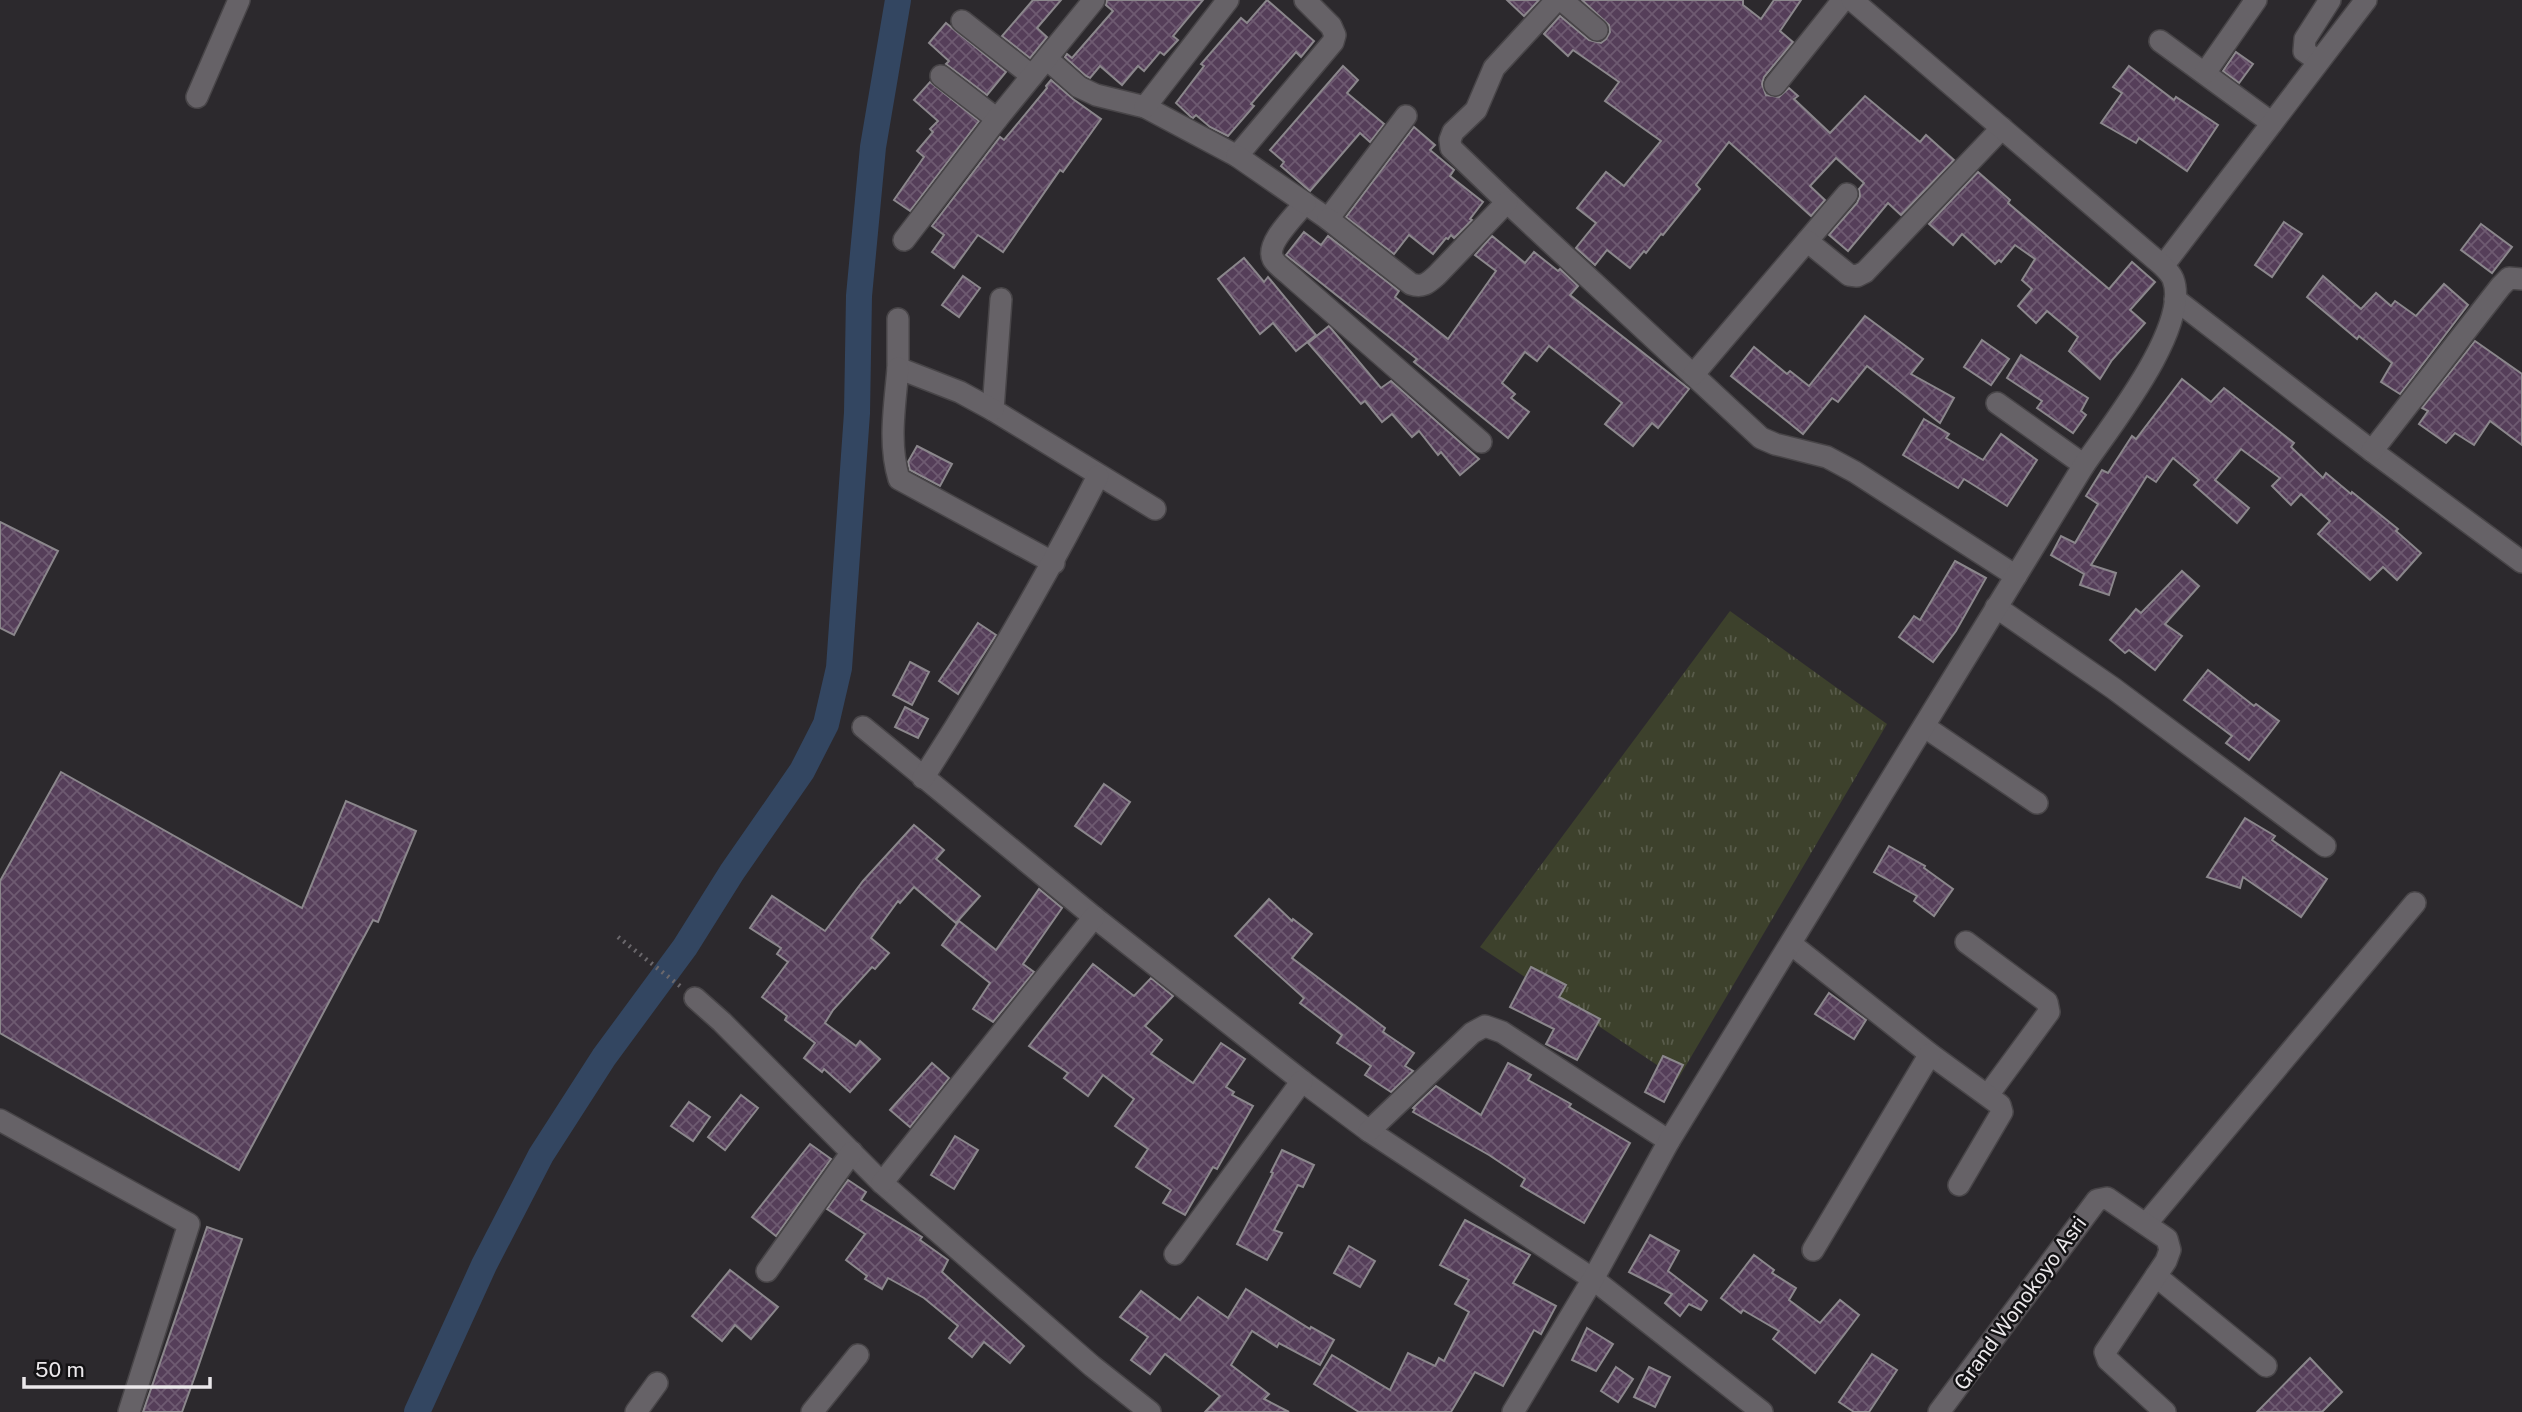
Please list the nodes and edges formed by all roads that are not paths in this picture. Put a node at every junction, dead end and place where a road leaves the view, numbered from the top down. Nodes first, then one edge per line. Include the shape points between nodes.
1 (239, 0) edge
2 (1094, 0) edge
3 (1228, 0) edge
4 (1305, 0) edge
5 (1843, 0) edge
6 (1852, 0) edge
7 (2256, 0) edge
8 (2330, 0) edge
9 (2366, 0) edge
10 (962, 21) dead end
11 (1597, 30) dead end
12 (2160, 41) dead end
13 (1046, 59) junction
14 (2318, 61) junction
15 (2205, 73) junction
16 (941, 76) dead end
17 (1032, 76) junction
18 (1775, 85) dead end
19 (197, 97) dead end
20 (1144, 107) junction
21 (1406, 116) dead end
22 (997, 119) junction
23 (2272, 123) junction
24 (2002, 128) junction
25 (1237, 156) junction
26 (1847, 194) dead end
27 (1501, 197) junction
28 (1305, 203) junction
29 (1328, 219) junction
30 (904, 240) dead end
31 (1807, 241) junction
32 (2163, 266) junction
33 (2522, 279) edge
34 (1001, 299) dead end
35 (2175, 299) junction
36 (898, 319) dead end
37 (898, 368) junction
38 (1693, 375) junction
39 (1997, 403) dead end
40 (993, 410) junction
41 (1481, 442) dead end
42 (2372, 451) junction
43 (2084, 465) junction
44 (1098, 476) junction
45 (1155, 509) dead end
46 (2518, 551) edge
47 (1054, 563) junction
48 (2016, 576) junction
49 (1996, 607) junction
50 (863, 727) dead end
51 (1925, 727) junction
52 (923, 778) junction
53 (2037, 803) dead end
54 (2325, 846) dead end
55 (2415, 903) dead end
56 (1094, 916) junction
57 (1966, 942) dead end
58 (1791, 944) junction
59 (695, 998) road end
60 (1930, 1054) junction
61 (1302, 1081) junction
62 (1988, 1095) junction
63 (0, 1119) edge
64 (1369, 1131) junction
65 (1669, 1141) junction
66 (852, 1152) junction
67 (882, 1183) junction
68 (1959, 1185) dead end
69 (2146, 1224) junction
70 (1813, 1250) dead end
71 (1175, 1254) dead end
72 (766, 1270) dead end
73 (2156, 1276) junction
74 (1593, 1279) junction
75 (858, 1355) dead end
76 (2266, 1366) dead end
77 (657, 1383) dead end
78 (129, 1412) edge
79 (636, 1412) edge
80 (812, 1412) edge
81 (1150, 1412) edge
82 (1513, 1412) edge
83 (1762, 1412) edge
84 (1939, 1412) edge
85 (2165, 1412) edge

1 - 19 street
2 - 13 street
3 - 20 street
4 - 25 street via 1331,26 1333,42
5 - 18 street
6 - 24 street
7 - 15 street
8 - 14 street via 2303,45
9 - 14 street
10 - 17 street
11 - 27 street via 1558,1 1494,68 1476,110 1452,132 1451,148
12 - 15 street
13 - 17 street
13 - 20 street via 1079,88
14 - 23 street
15 - 23 street
16 - 22 street
17 - 22 street
20 - 25 street
21 - 29 street
22 - 30 street
23 - 32 street
24 - 31 street via 1865,272 1849,275
24 - 32 street
25 - 28 street
26 - 31 street
27 - 29 street via 1426,285 1411,284
27 - 38 street
28 - 29 street
28 - 41 street via 1273,242 1274,260
31 - 38 street
32 - 35 street via 2174,280
33 - 42 street via 2509,278 2501,286
34 - 40 street
35 - 42 street
35 - 43 street via 2162,346
36 - 37 street
37 - 40 street
37 - 47 street via 892,437 899,479
38 - 48 street via 1761,438 1827,457
39 - 43 street
40 - 44 street
42 - 46 street
43 - 48 street
44 - 45 street
44 - 47 street
47 - 52 street
48 - 49 street
49 - 51 street
49 - 54 street
50 - 52 street
51 - 53 street
51 - 58 street
52 - 56 street
55 - 69 street
56 - 61 street
56 - 67 street
57 - 62 street via 2047,1002 2049,1012
58 - 60 street
58 - 65 street
59 - 66 street
60 - 62 street
60 - 70 street
61 - 64 street
61 - 71 street
62 - 68 street via 2002,1112
63 - 78 street via 189,1224
64 - 65 street via 1472,1033 1485,1026 1502,1032
64 - 74 street
65 - 74 street
66 - 67 street
66 - 72 street
67 - 81 street
69 - 73 street, Grand Wonokoyo Asri via 2167,1239 2170,1250
69 - 84 street, Grand Wonokoyo Asri via 2107,1198 2097,1200
73 - 76 street
73 - 85 street, Grand Wonokoyo Asri via 2105,1352 2108,1360
74 - 82 street
74 - 83 street
75 - 80 street
77 - 79 street

